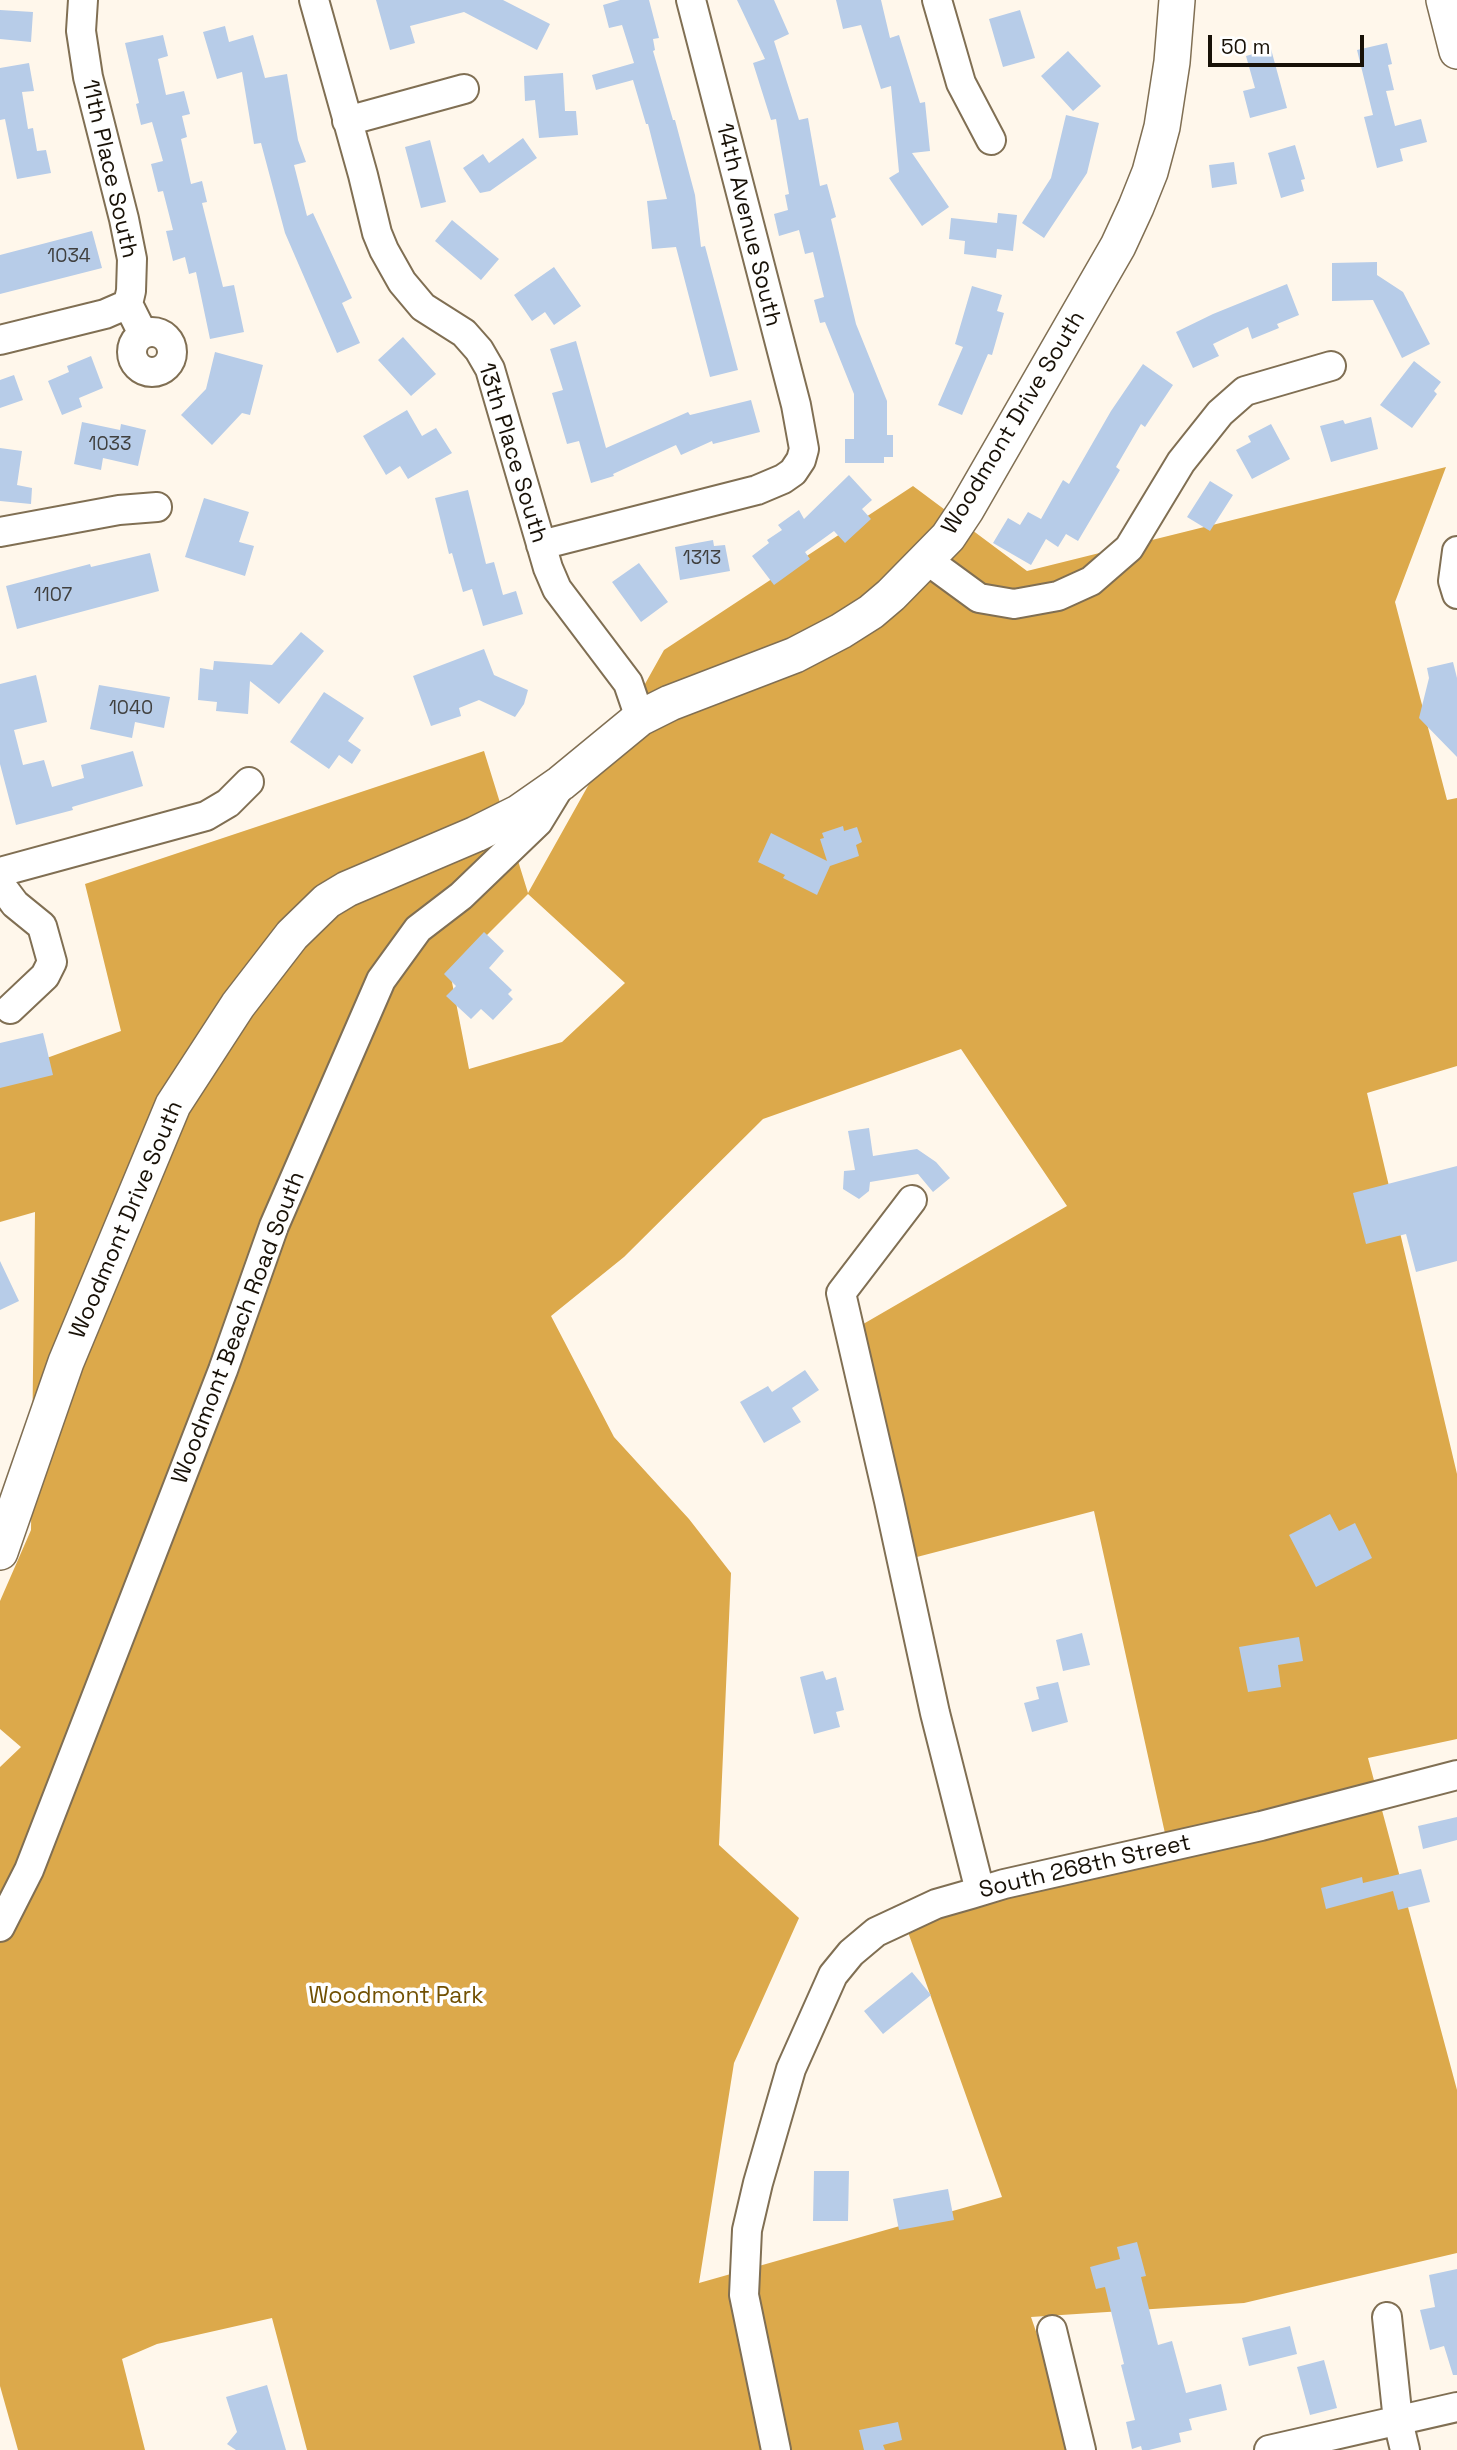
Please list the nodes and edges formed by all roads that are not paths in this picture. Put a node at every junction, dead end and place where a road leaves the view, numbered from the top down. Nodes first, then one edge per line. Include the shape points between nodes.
1 (83, 0) edge
2 (314, 0) edge
3 (691, 0) edge
4 (937, 0) edge
5 (1177, 0) edge
6 (1444, 0) edge
7 (1457, 51) edge
8 (464, 89) dead end
9 (346, 121) junction
10 (991, 140) dead end
11 (128, 304) junction
12 (143, 334) dead end
13 (0, 340) edge
14 (1331, 366) dead end
15 (157, 507) dead end
16 (0, 532) edge
17 (541, 545) junction
18 (1457, 551) edge
19 (927, 560) junction
20 (1457, 594) edge
21 (640, 718) junction
22 (249, 782) dead end
23 (561, 783) junction
24 (0, 872) edge
25 (0, 884) edge
26 (10, 1009) dead end
27 (912, 1200) dead end
28 (0, 1552) edge
29 (1457, 1775) edge
30 (980, 1891) junction
31 (0, 1927) edge
32 (1387, 2317) dead end
33 (1052, 2330) dead end
34 (1457, 2407) edge
35 (1398, 2421) junction
36 (776, 2450) edge
37 (1082, 2450) edge
38 (1269, 2450) edge
39 (1405, 2450) edge

1 - 11 street, 11th Place South via 81,31 88,77 132,259
2 - 9 street, 13th Place South
3 - 17 street, 14th Avenue South via 796,405 802,460 793,472 771,485
4 - 10 street via 961,83
5 - 19 main road, Woodmont Drive South via 1163,127 1136,208 966,510
6 - 7 main road
8 - 9 street
9 - 17 street, 13th Place South via 377,233 393,268 423,307 464,333 490,369
11 - 12 street
11 - 13 street
14 - 19 street via 1245,391 1220,413 1181,462 1129,548 1091,581 1058,596 1014,604 979,598
15 - 16 street
17 - 21 street, 13th Place South via 558,589 628,683
18 - 20 street via 1453,581
19 - 21 main road, Woodmont Drive South via 871,612 841,631 795,655
21 - 23 main road, Woodmont Drive South
22 - 24 street via 229,803 206,816
23 - 28 main road, Woodmont Drive South via 476,834 395,866 327,901 292,935 238,1005 173,1105 66,1362
23 - 31 street, Woodmont Beach Road South via 538,822 461,896 418,929 382,979 274,1226 223,1370 34,1857
25 - 26 street via 15,904 42,926 52,961 45,976
27 - 30 street via 841,1293 935,1713
29 - 30 street, South 268th Street
30 - 36 street, South 268th Street via 903,1919 851,1952 833,1975 791,2069 758,2183 743,2272 747,2315
32 - 35 street
33 - 37 street
34 - 35 street
35 - 38 street
35 - 39 street

